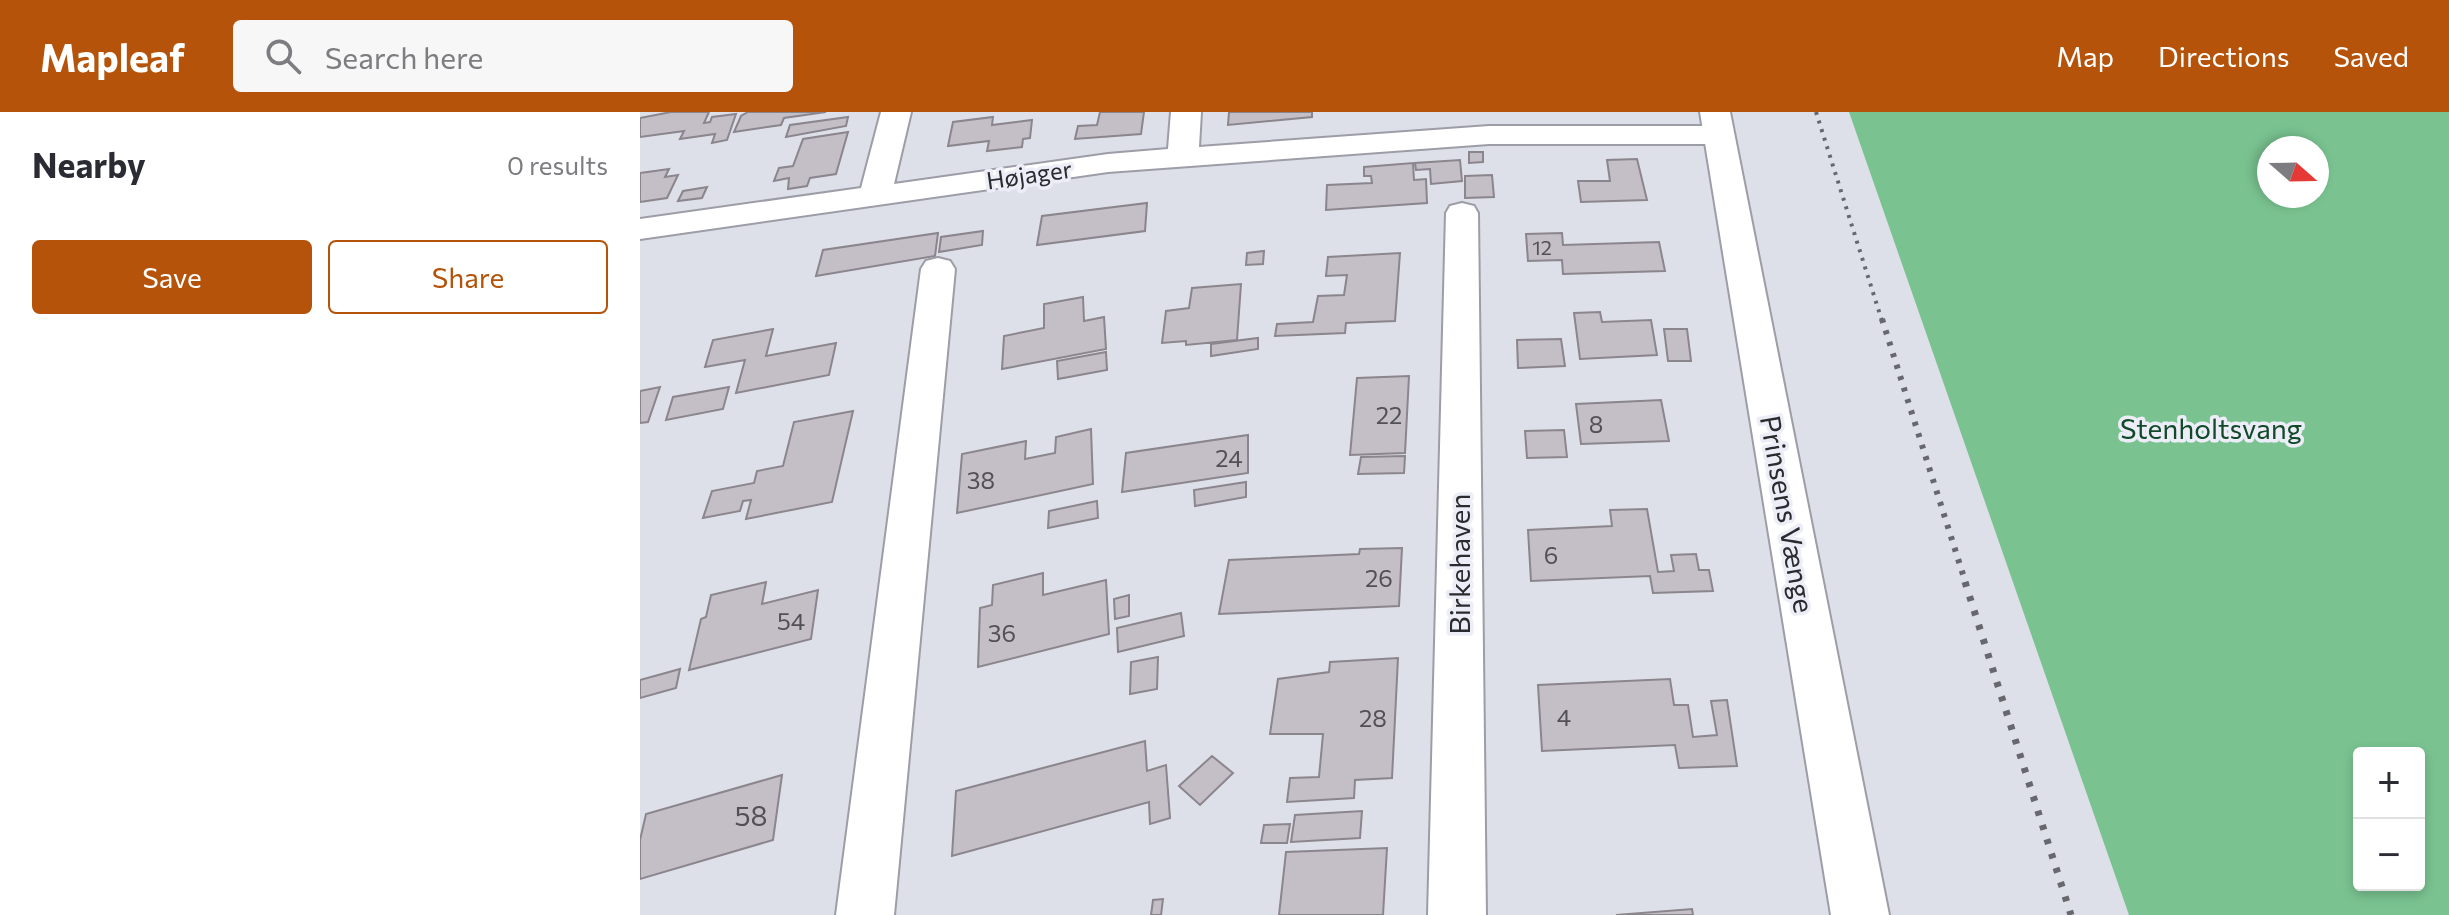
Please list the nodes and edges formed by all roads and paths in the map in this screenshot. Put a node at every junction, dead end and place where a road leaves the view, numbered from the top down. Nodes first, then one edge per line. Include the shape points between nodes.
1 (896, 112) edge
2 (1186, 112) edge
3 (1488, 123) edge
4 (1717, 123) edge
5 (1183, 156) junction
6 (875, 195) junction
7 (1462, 213) dead end
8 (640, 229) edge
9 (938, 269) dead end
10 (865, 915) edge
11 (1457, 915) edge
12 (1860, 915) edge

1 - 6 street
2 - 5 street
3 - 4 street, Højager
3 - 5 street, Højager
4 - 12 street, Prinsens Vænge
5 - 6 street, Højager
6 - 8 street, Højager
7 - 11 street, Birkehaven
9 - 10 street

